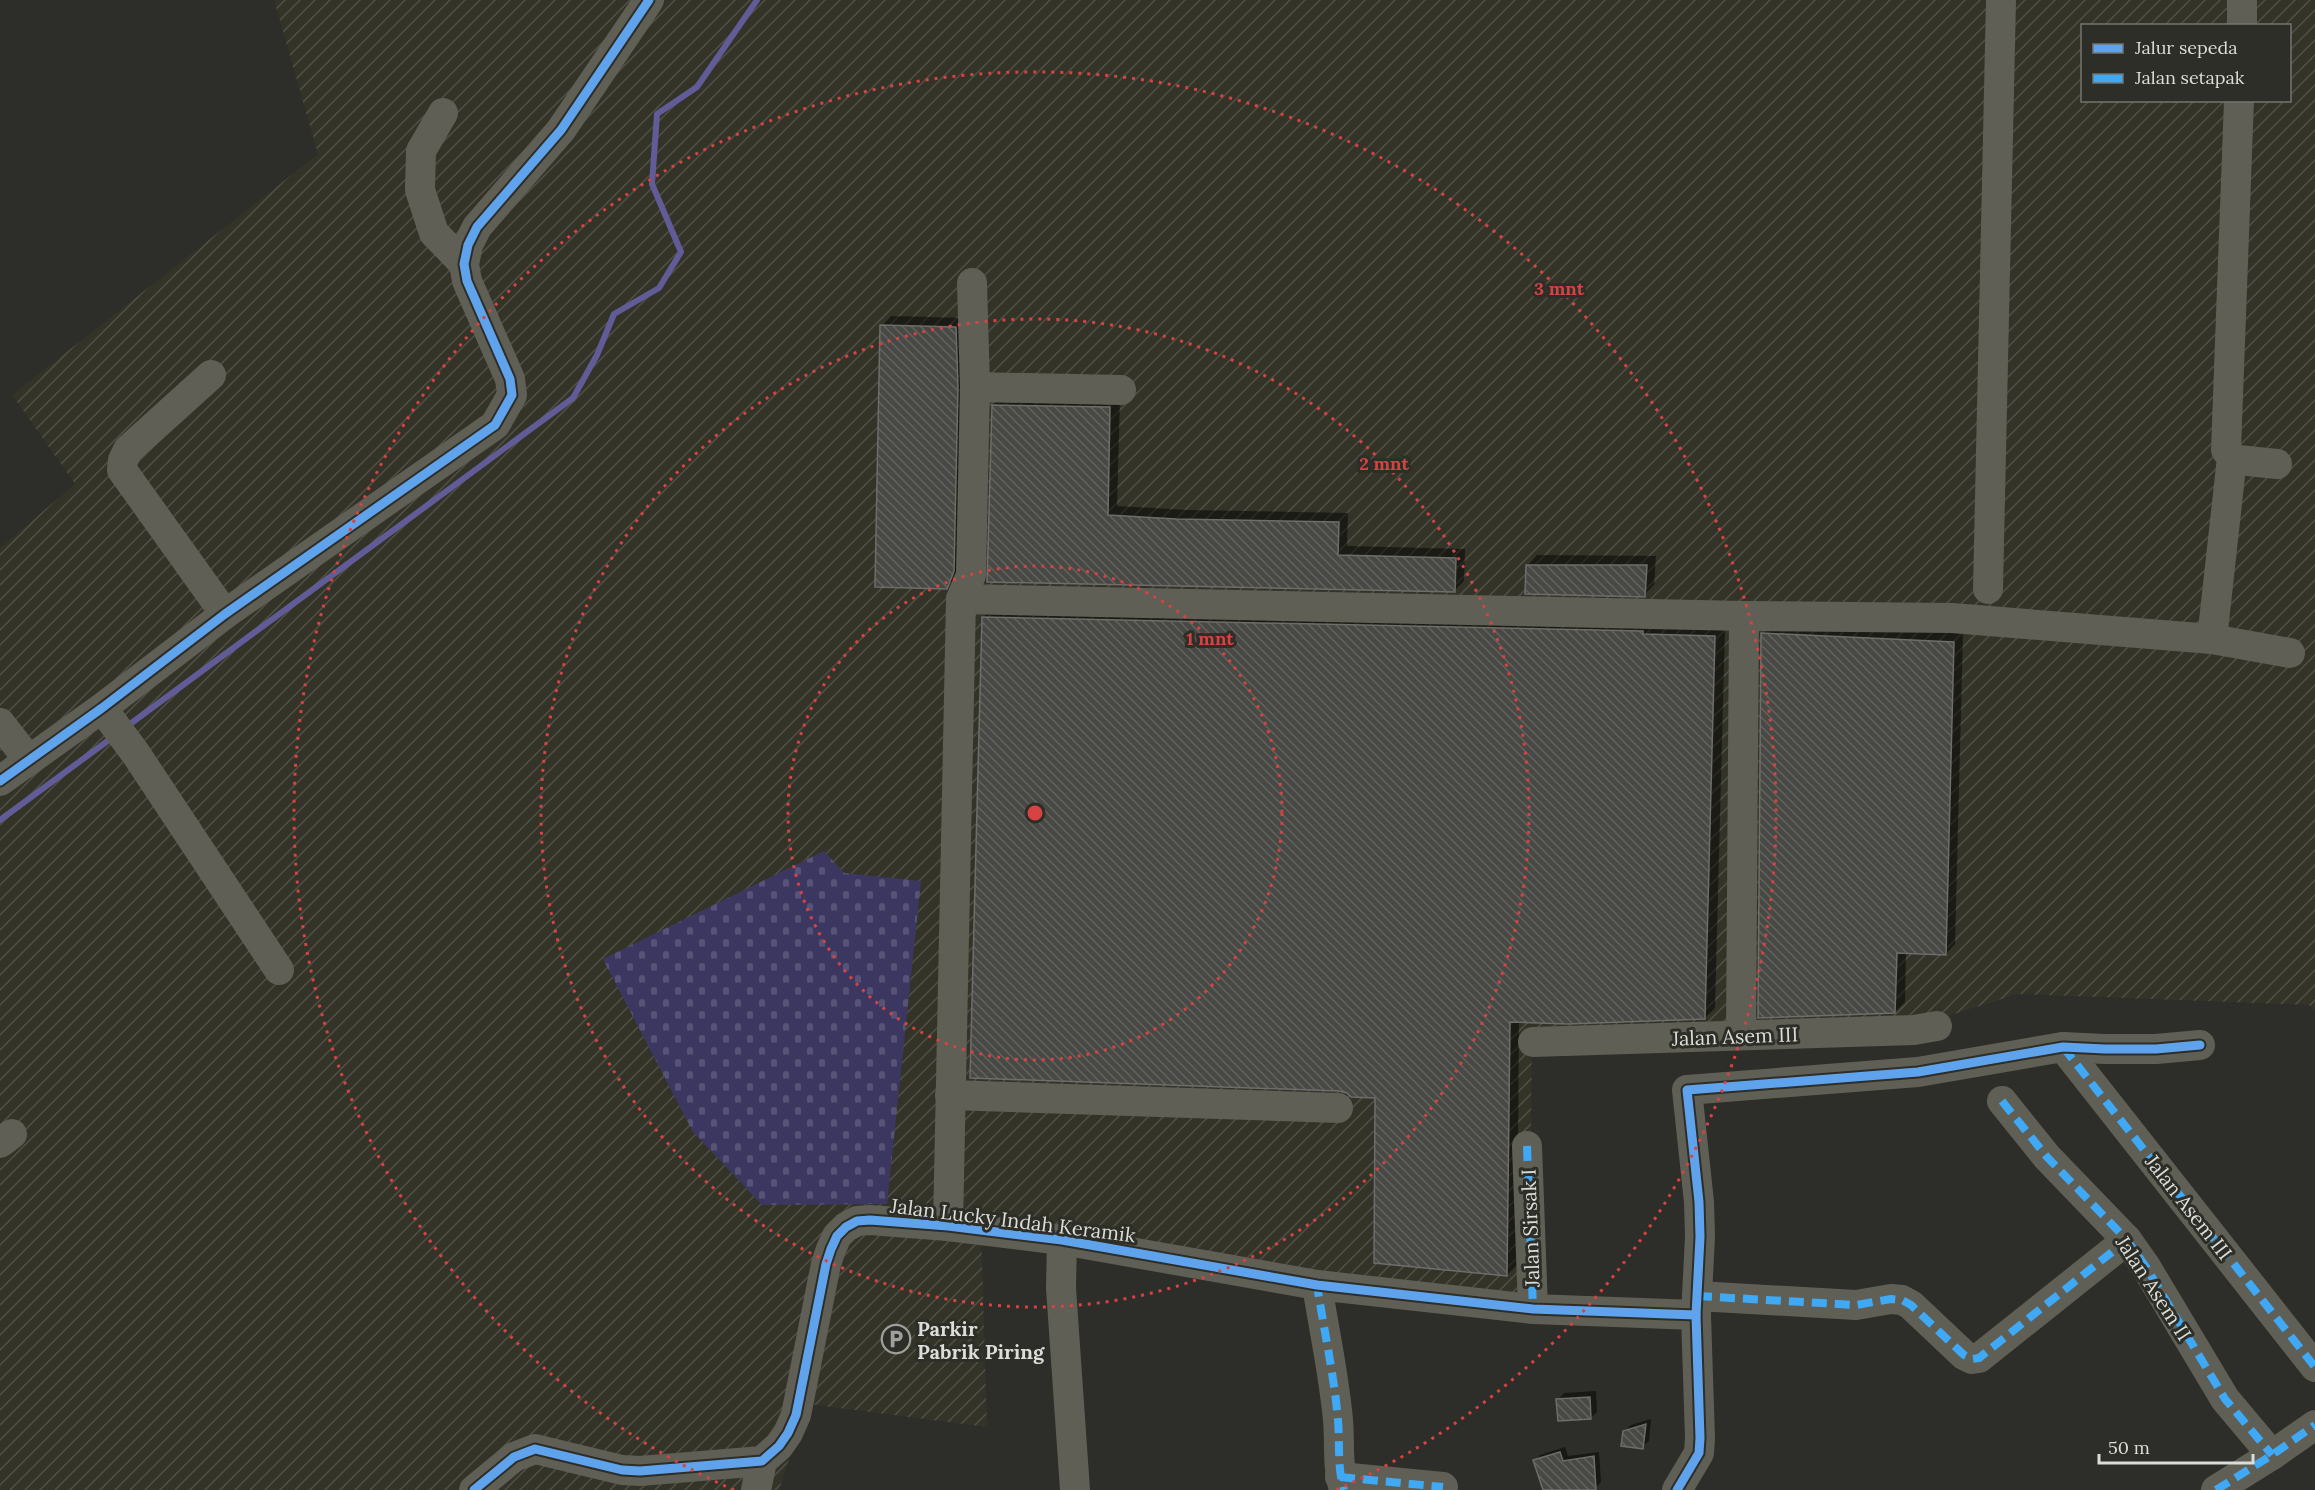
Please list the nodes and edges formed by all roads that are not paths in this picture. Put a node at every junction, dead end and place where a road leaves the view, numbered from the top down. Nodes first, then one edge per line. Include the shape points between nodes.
1 (649, 0) edge
2 (2001, 0) edge
3 (2242, 0) edge
4 (2241, 24) edge
5 (2239, 102) edge
6 (442, 113) dead end
7 (464, 264) junction
8 (972, 283) dead end
9 (211, 375) dead end
10 (975, 387) junction
11 (1121, 390) dead end
12 (2232, 458) junction
13 (2277, 464) dead end
14 (1988, 589) dead end
15 (961, 599) junction
16 (225, 614) junction
17 (1744, 616) junction
18 (2212, 639) junction
19 (2290, 653) dead end
20 (107, 715) junction
21 (0, 723) edge
22 (28, 759) junction
23 (0, 781) edge
24 (279, 970) dead end
25 (1937, 1026) dead end
26 (1741, 1035) junction
27 (1533, 1042) dead end
28 (2200, 1045) dead end
29 (2063, 1047) junction
30 (950, 1095) junction
31 (2002, 1101) dead end
32 (1338, 1108) dead end
33 (1527, 1146) dead end
34 (948, 1226) junction
35 (1062, 1240) junction
36 (2127, 1240) junction
37 (1317, 1286) junction
38 (1696, 1305) junction
39 (1533, 1309) junction
40 (2315, 1367) edge
41 (2315, 1425) edge
42 (2272, 1455) junction
43 (762, 1461) junction
44 (1342, 1484) edge
45 (1443, 1487) dead end
46 (474, 1490) edge
47 (756, 1490) edge
48 (1075, 1490) edge
49 (1677, 1490) edge
50 (2216, 1490) edge

1 - 7 street via 561,130 477,227
2 - 14 street
3 - 4 street
5 - 12 street via 2226,450
6 - 7 street via 422,151 420,190 434,233
7 - 16 street via 467,282 510,379 512,394 495,425
8 - 10 street
9 - 16 street via 128,450 122,470
10 - 11 street
10 - 15 street via 971,575
12 - 13 street
12 - 18 street
15 - 17 street
15 - 30 street
16 - 20 street
17 - 18 street via 1952,618
17 - 26 street
18 - 19 street
20 - 22 street
20 - 24 street
21 - 22 street
22 - 23 street
25 - 26 street, Jalan Asem III
26 - 27 street, Jalan Asem III
28 - 29 street via 2146,1049
29 - 38 street via 1918,1072 1687,1090 1699,1202
29 - 40 street, Jalan Asem III
30 - 32 street
30 - 34 street
31 - 36 street, Jalan Asem II via 2047,1157
33 - 39 street, Jalan Sirsak I
34 - 35 street, Jalan Lucky Indah Keramik
34 - 43 street, Jalan Lucky Indah Keramik via 857,1221 837,1236 826,1264 796,1416 779,1446
35 - 37 street, Jalan Lucky Indah Keramik
35 - 48 street via 1061,1287
36 - 38 street, Jalan Lucky Indah Keramik via 1979,1358 1964,1355 1902,1300 1839,1305 1783,1299
36 - 42 street, Jalan Asem II via 2225,1399
37 - 39 street, Jalan Lucky Indah Keramik
37 - 44 street via 1335,1388
38 - 39 street, Jalan Lucky Indah Keramik
38 - 49 street via 1699,1453
41 - 42 street
42 - 50 street
43 - 46 street via 640,1471 535,1449 514,1457
43 - 47 street
44 - 45 street

